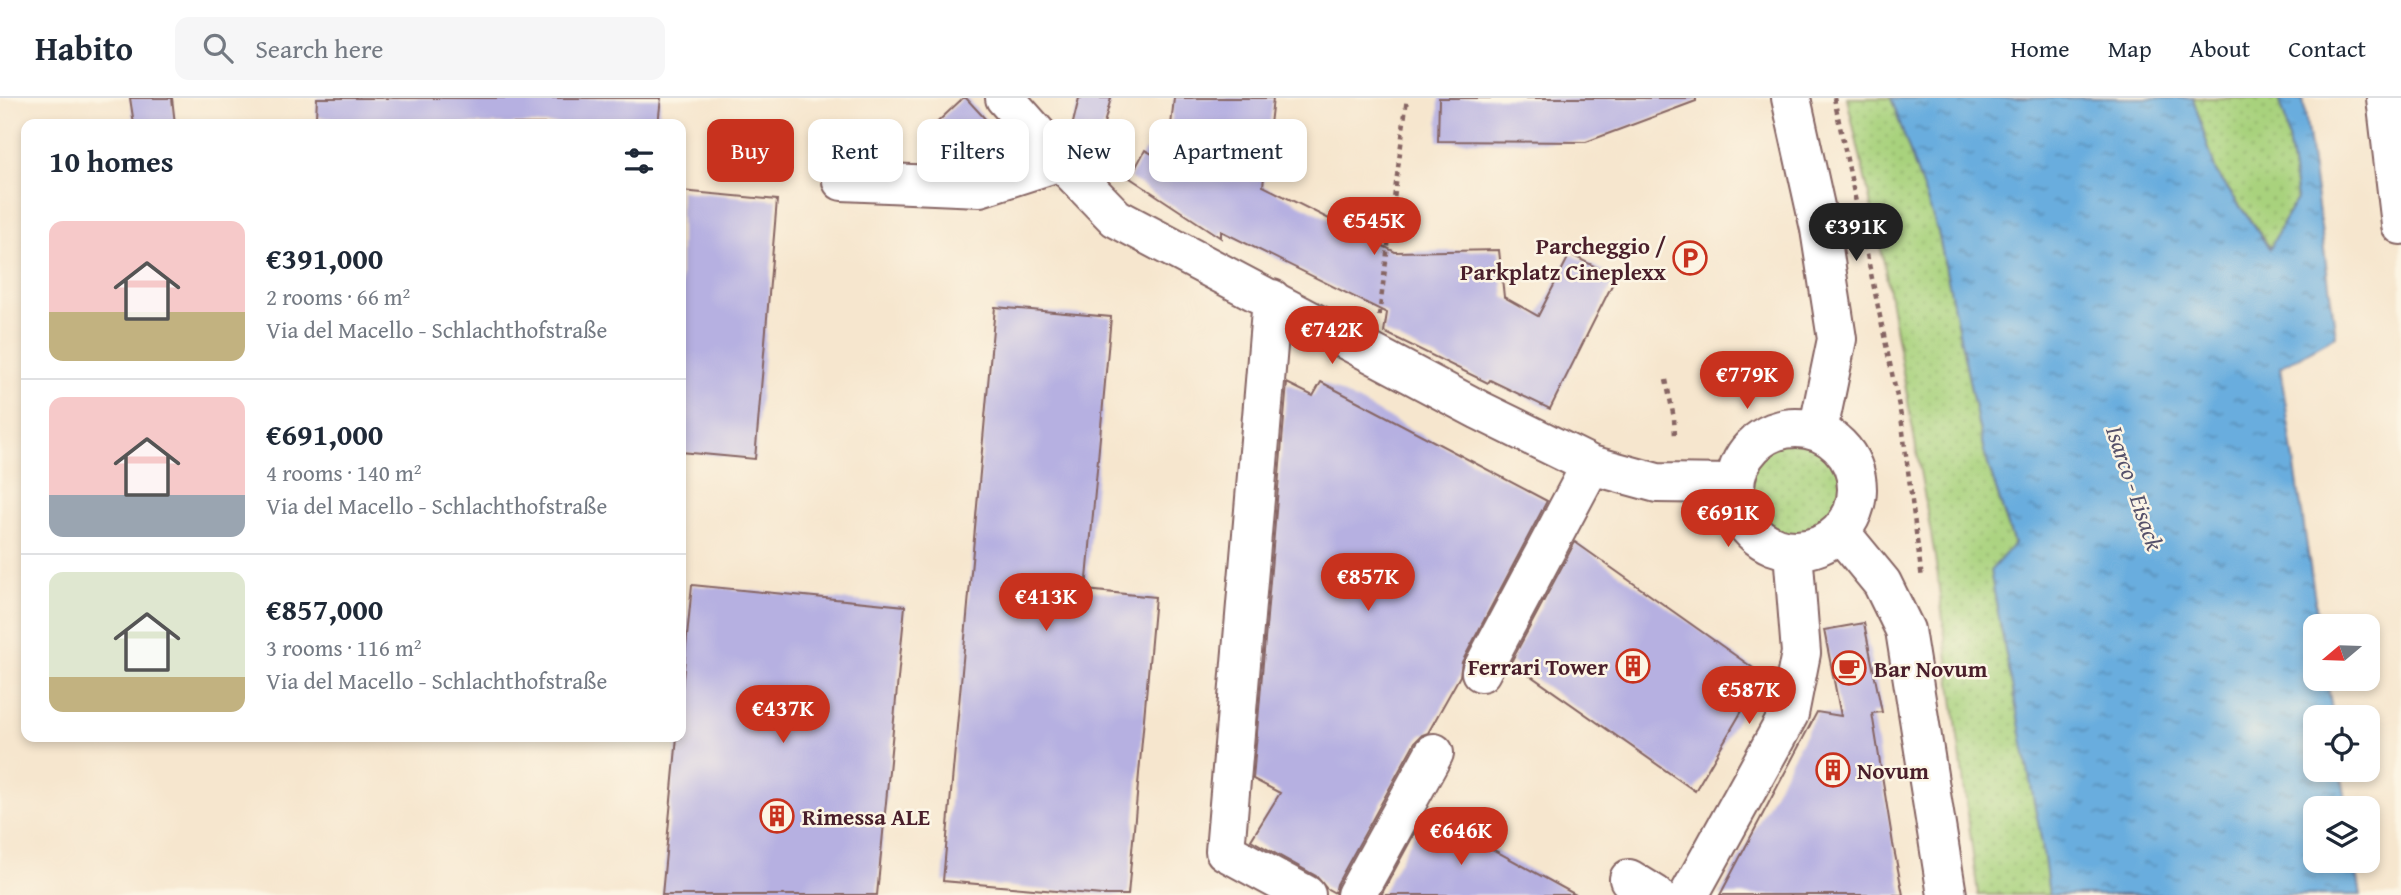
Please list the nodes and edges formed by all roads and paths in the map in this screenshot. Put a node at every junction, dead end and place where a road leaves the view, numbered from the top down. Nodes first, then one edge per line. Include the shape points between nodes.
1 (1005, 98) edge
2 (1407, 98) edge
3 (1791, 98) edge
4 (1833, 98) edge
5 (2386, 98) edge
6 (1043, 141) edge
7 (1043, 167) edge
8 (865, 182) edge
9 (1081, 182) edge
10 (2401, 225) edge
11 (1272, 299) junction
12 (1360, 346) junction
13 (1666, 380) dead end
14 (1818, 431) junction
15 (1675, 436) dead end
16 (1591, 465) junction
17 (1734, 484) junction
18 (1840, 532) junction
19 (1793, 551) junction
20 (1924, 590) dead end
21 (1480, 672) dead end
22 (1434, 753) dead end
23 (1306, 895) edge
24 (1356, 895) edge
25 (1689, 895) edge
26 (1947, 895) edge

1 - 6 street
2 - 12 path via 1379,317
3 - 14 street via 1821,229 1837,338
4 - 20 path via 1900,416
5 - 10 street
7 - 8 street via 980,187
9 - 11 street via 1116,218
11 - 12 street
11 - 23 street via 1225,851
12 - 16 street
13 - 15 path
14 - 17 street via 1798,427 1762,437 1738,467
14 - 18 street via 1850,459 1857,490 1854,509
16 - 17 street via 1657,483
16 - 21 street
17 - 19 street via 1735,504 1744,522 1766,543
18 - 19 street via 1809,550
18 - 26 street via 1882,583 1905,630
19 - 25 street via 1801,653 1789,714
22 - 24 street

